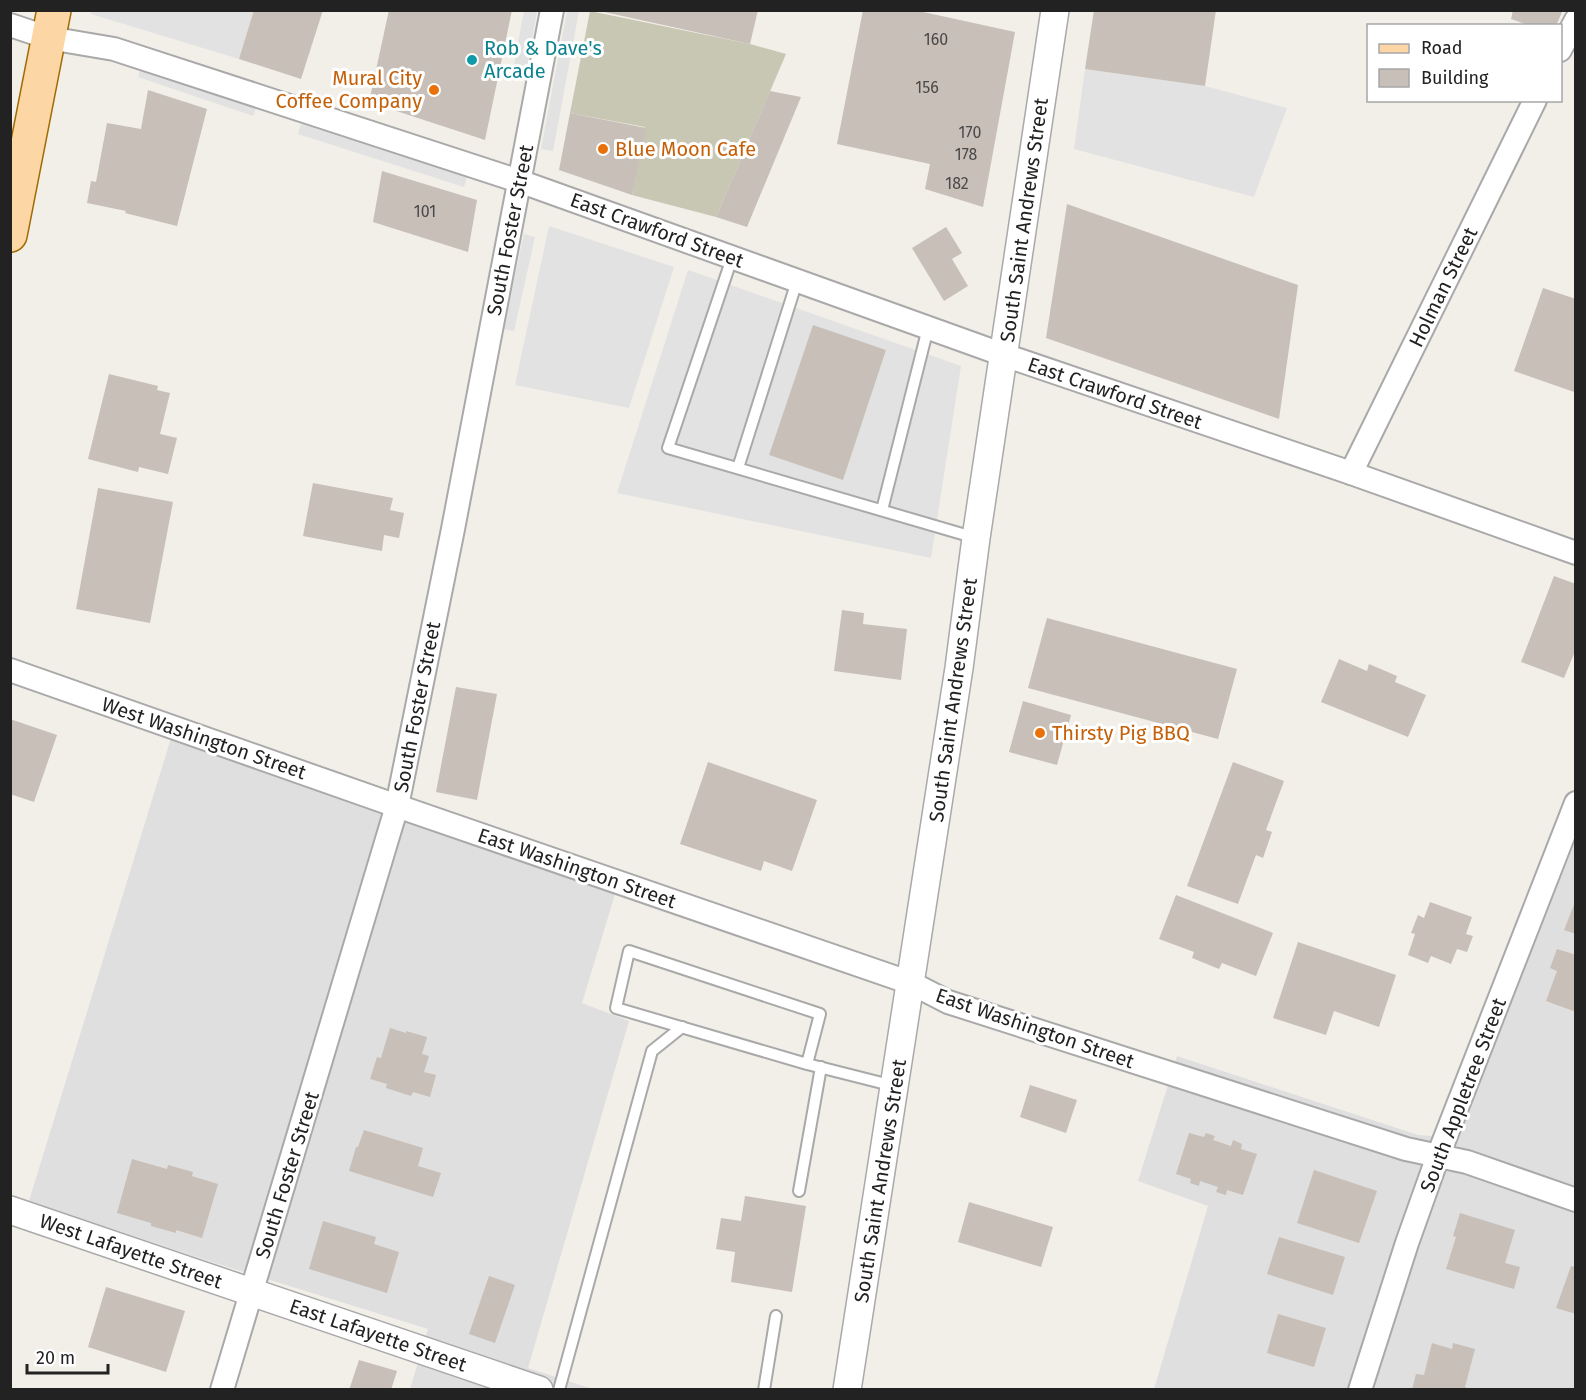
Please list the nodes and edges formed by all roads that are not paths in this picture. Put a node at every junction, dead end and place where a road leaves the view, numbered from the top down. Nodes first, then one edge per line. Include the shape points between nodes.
1 (552, 10) edge
2 (1055, 10) edge
3 (1575, 20) edge
4 (51, 24) edge
5 (10, 25) edge
6 (1562, 46) edge
7 (1534, 102) edge
8 (519, 181) junction
9 (10, 235) edge
10 (732, 258) junction
11 (796, 281) junction
12 (928, 328) junction
13 (1004, 355) junction
14 (738, 468) junction
15 (1351, 472) junction
16 (882, 510) junction
17 (976, 538) junction
18 (1575, 553) edge
19 (10, 670) edge
20 (1575, 803) edge
21 (397, 806) junction
22 (911, 983) junction
23 (682, 1027) junction
24 (807, 1064) junction
25 (821, 1067) junction
26 (895, 1086) junction
27 (1438, 1156) junction
28 (799, 1191) dead end
29 (1575, 1200) edge
30 (10, 1210) edge
31 (252, 1293) junction
32 (776, 1316) dead end
33 (222, 1389) edge
34 (539, 1389) edge
35 (559, 1389) edge
36 (764, 1389) edge
37 (846, 1389) edge
38 (1360, 1389) edge

1 - 8 street, South Foster Street
2 - 13 street, South Saint Andrews Street
3 - 6 street
4 - 5 street, East Crawford Street
4 - 8 street, East Crawford Street via 114,49
4 - 9 main road
7 - 15 street, Holman Street
8 - 10 street, East Crawford Street
8 - 21 street, South Foster Street
10 - 11 street, East Crawford Street
10 - 14 lane via 668,448
11 - 12 street, East Crawford Street
11 - 14 lane
12 - 13 street, East Crawford Street
12 - 16 lane
13 - 15 street, East Crawford Street
13 - 17 street, South Saint Andrews Street
14 - 16 lane
15 - 18 street, East Crawford Street
16 - 17 lane
17 - 22 street, South Saint Andrews Street
19 - 21 street, West Washington Street
20 - 27 street, South Appletree Street
21 - 22 street, East Washington Street
21 - 31 street, South Foster Street
22 - 26 street, South Saint Andrews Street
22 - 27 street, East Washington Street via 948,1002
23 - 24 lane
23 - 24 lane via 616,1008 629,951 820,1014
23 - 35 lane via 652,1051
24 - 25 lane
25 - 26 lane
25 - 28 lane
26 - 37 street, South Saint Andrews Street
27 - 29 street, East Washington Street via 1467,1162
27 - 38 street, South Appletree Street
30 - 31 street, West Lafayette Street
31 - 33 street, South Foster Street
31 - 34 street, East Lafayette Street
32 - 36 lane

